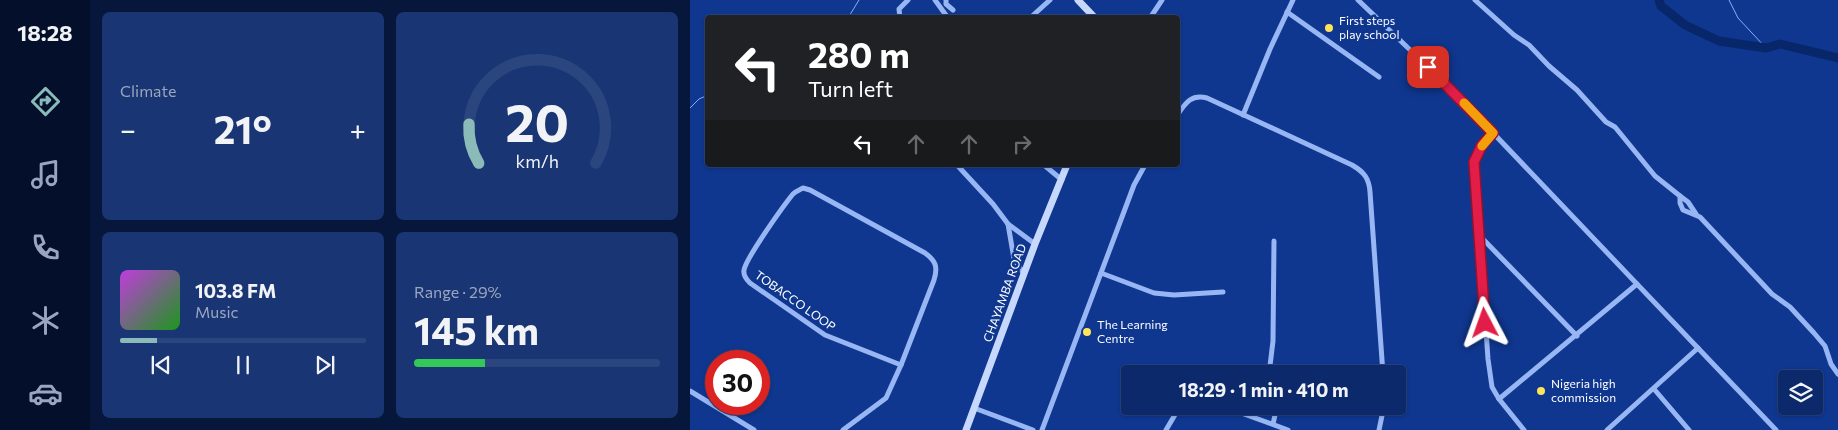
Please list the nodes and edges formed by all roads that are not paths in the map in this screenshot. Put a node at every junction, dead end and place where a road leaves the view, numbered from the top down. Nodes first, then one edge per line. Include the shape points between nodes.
1 (908, 0) edge
2 (935, 0) edge
3 (946, 0) edge
4 (1050, 0) edge
5 (1078, 0) edge
6 (1162, 0) edge
7 (1293, 0) edge
8 (1358, 0) edge
9 (1474, 0) edge
10 (953, 10) dead end
11 (1287, 12) junction
12 (900, 15) edge
13 (946, 15) edge
14 (1033, 15) edge
15 (1090, 15) edge
16 (1152, 15) edge
17 (1379, 77) dead end
18 (1180, 111) edge
19 (1243, 115) junction
20 (1493, 133) junction
21 (959, 167) edge
22 (1046, 167) edge
23 (1066, 167) edge
24 (1144, 167) edge
25 (1062, 180) junction
26 (1680, 196) junction
27 (1697, 214) junction
28 (1008, 224) junction
29 (1478, 234) junction
30 (1274, 241) dead end
31 (1035, 244) junction
32 (1101, 273) junction
33 (1024, 274) junction
34 (1637, 284) junction
35 (1223, 292) dead end
36 (1577, 336) junction
37 (1698, 348) junction
38 (901, 365) junction
39 (1270, 365) edge
40 (1382, 365) edge
41 (1838, 374) edge
42 (1654, 389) junction
43 (690, 391) edge
44 (1499, 399) junction
45 (974, 408) junction
46 (1175, 415) edge
47 (1248, 415) edge
48 (1275, 415) edge
49 (1382, 415) edge
50 (1273, 424) junction
51 (754, 430) edge
52 (844, 430) edge
53 (966, 430) edge
54 (1033, 430) edge
55 (1042, 430) edge
56 (1166, 430) edge
57 (1288, 430) edge
58 (1378, 430) edge
59 (1524, 430) edge
60 (1607, 430) edge
61 (1689, 430) edge
62 (1776, 430) edge

1 - 12 street via 899,9
2 - 13 street
3 - 10 street
4 - 14 street
5 - 15 street
6 - 16 street
7 - 11 street
8 - 20 street
9 - 26 street via 1577,90 1606,122 1615,127 1655,176
11 - 17 street
11 - 19 street
18 - 19 street via 1196,96 1220,103
19 - 40 street via 1352,164 1367,177
20 - 29 street via 1482,145 1474,162
20 - 34 street
21 - 28 street
22 - 25 street
23 - 25 street, CHAYAMBA ROAD
24 - 32 street
25 - 31 street, CHAYAMBA ROAD
26 - 27 street
26 - 27 street via 1683,210
27 - 41 street via 1772,294 1790,307 1823,342
28 - 31 street
28 - 33 street via 1014,259
29 - 36 street
29 - 44 street via 1488,359 1492,387
30 - 39 street
31 - 33 street, CHAYAMBA ROAD
32 - 35 street via 1154,292 1174,295
32 - 55 street
33 - 45 street, CHAYAMBA ROAD
34 - 36 street
34 - 37 street
36 - 44 street
37 - 42 street
37 - 62 street
38 - 38 street, TOBACCO LOOP via 934,280 935,263 925,253 810,190 798,190 751,256 744,269 746,278 825,335
38 - 52 street via 886,398
42 - 60 street
42 - 61 street
43 - 51 street
44 - 59 street
45 - 53 street, CHAYAMBA ROAD
45 - 54 street
46 - 56 street
47 - 50 street
48 - 50 street
49 - 58 street
50 - 57 street

